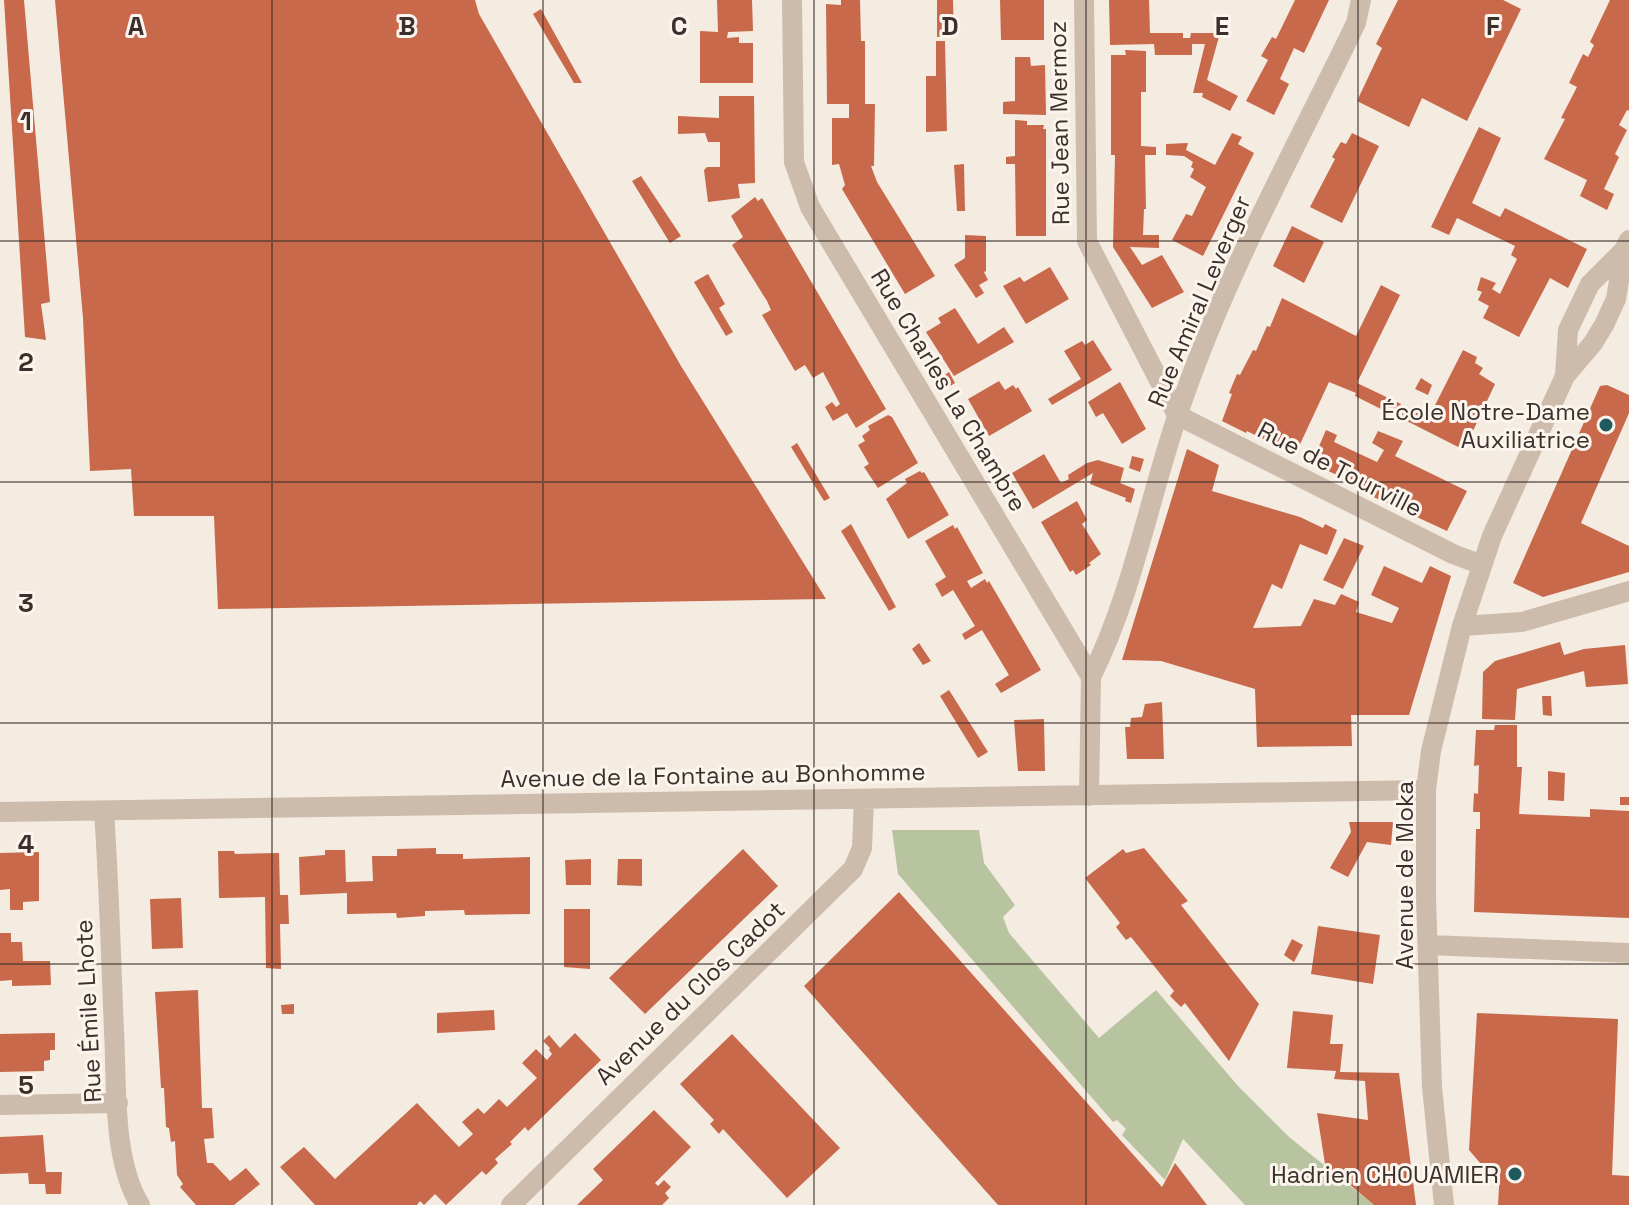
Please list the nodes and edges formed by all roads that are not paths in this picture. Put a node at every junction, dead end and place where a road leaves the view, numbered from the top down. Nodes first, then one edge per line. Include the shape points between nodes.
1 (792, 0) edge
2 (1084, 0) edge
3 (1361, 0) edge
4 (1627, 245) edge
5 (1565, 376) junction
6 (1177, 415) junction
7 (1482, 565) junction
8 (1629, 591) edge
9 (1462, 626) junction
10 (1091, 677) junction
11 (1426, 790) junction
12 (1089, 796) junction
13 (864, 799) junction
14 (104, 811) junction
15 (0, 812) edge
16 (1429, 945) junction
17 (1629, 953) edge
18 (118, 1103) junction
19 (0, 1105) edge
20 (140, 1205) edge
21 (511, 1205) edge
22 (1444, 1205) edge

1 - 10 street, Rue Charles La Chambre via 794,162 810,207
2 - 6 street, Rue Jean Mermoz via 1087,241
3 - 6 street, Rue Amiral Leverger via 1356,23 1224,296
4 - 5 street, Avenue de Moka via 1616,299 1604,325
4 - 5 street, Avenue de Moka via 1590,284 1568,330
5 - 7 street, Avenue de Moka
6 - 7 street, Rue de Tourville
6 - 10 street, Rue Amiral Leverger via 1112,635
7 - 9 street, Avenue de Moka
8 - 9 street via 1522,622
9 - 11 street, Avenue de Moka
10 - 12 street
11 - 12 street, Avenue de la Fontaine au Bonhomme
11 - 16 street, Avenue de Moka
12 - 13 street, Avenue de la Fontaine au Bonhomme
13 - 14 street, Avenue de la Fontaine au Bonhomme
13 - 21 street, Avenue du Clos Cadot via 862,848 853,869
14 - 15 street, Avenue de la Fontaine au Bonhomme
14 - 18 street, Rue Émile Lhote
16 - 17 street
16 - 22 street, Avenue de Moka via 1432,1087
18 - 19 street
18 - 20 street, Rue Émile Lhote via 123,1160

